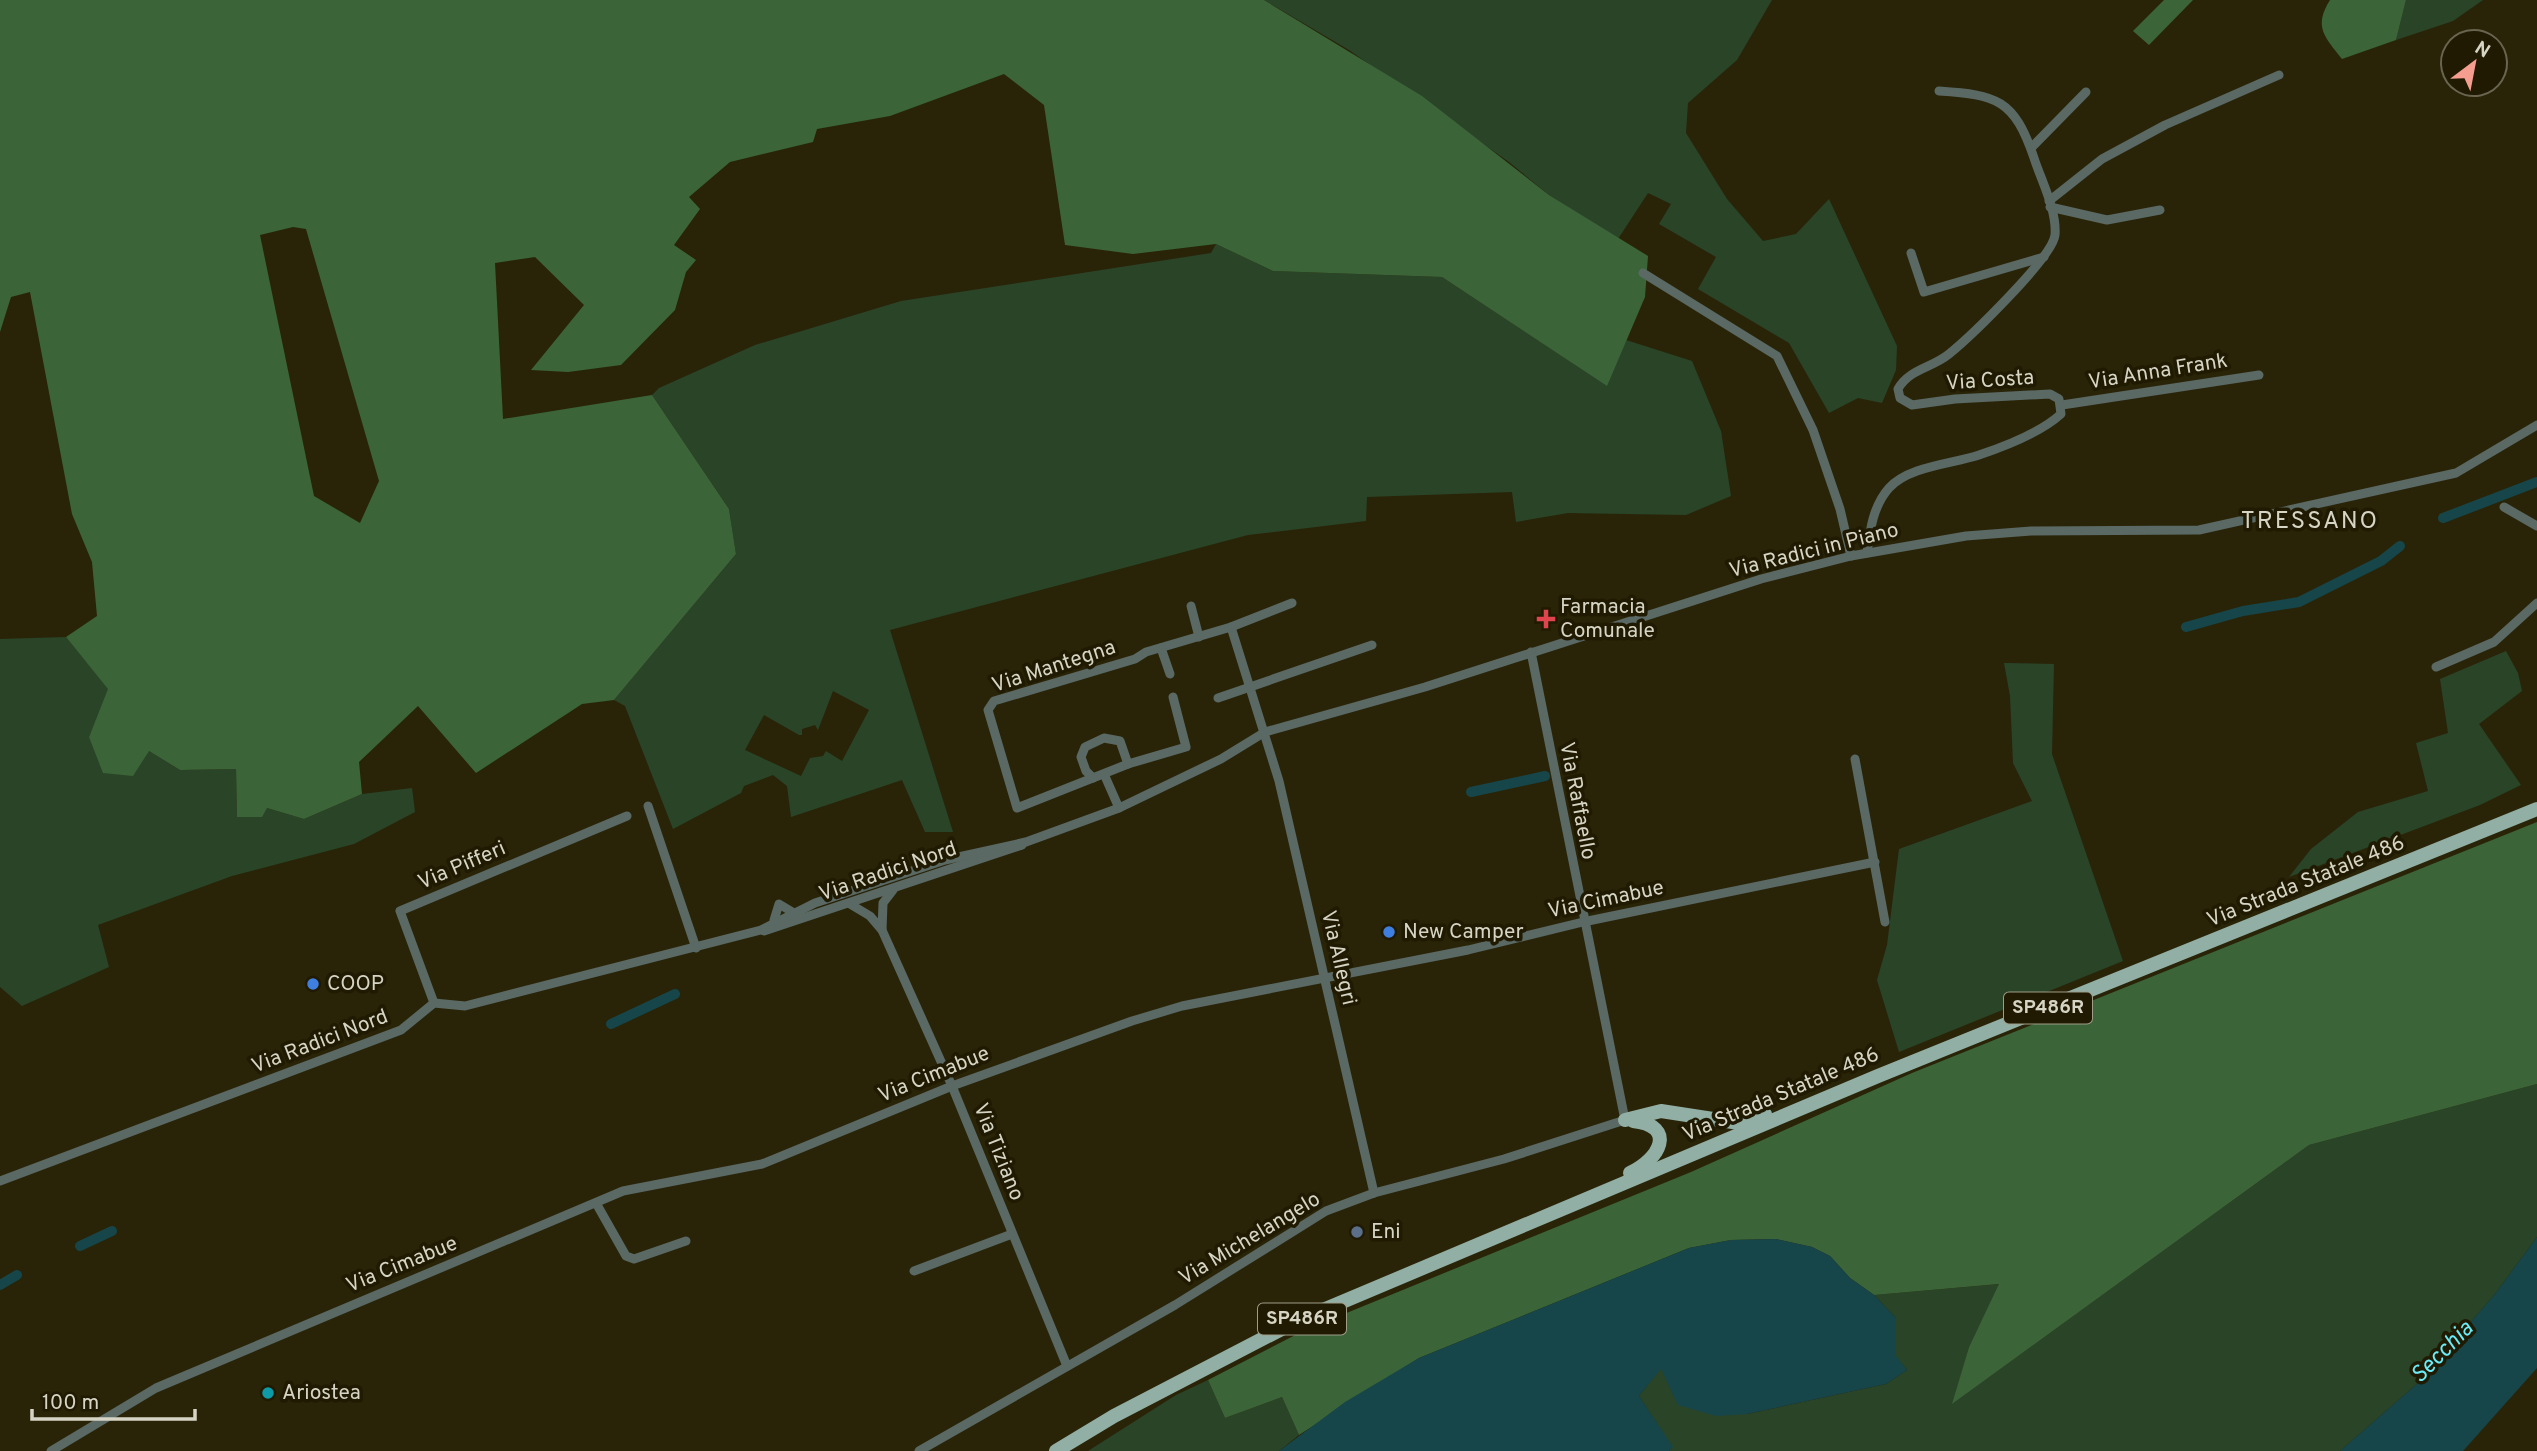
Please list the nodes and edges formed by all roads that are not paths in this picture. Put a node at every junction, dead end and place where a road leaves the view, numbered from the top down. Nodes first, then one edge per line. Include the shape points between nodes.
1 (2279, 75) dead end
2 (1940, 91) dead end
3 (2086, 92) dead end
4 (2031, 148) junction
5 (2049, 204) junction
6 (2160, 210) dead end
7 (1911, 253) dead end
8 (2045, 257) junction
9 (1643, 273) dead end
10 (2259, 375) dead end
11 (2062, 405) junction
12 (2537, 425) edge
13 (2504, 507) dead end
14 (2537, 526) edge
15 (1867, 553) junction
16 (1850, 556) junction
17 (2537, 603) edge
18 (1292, 604) dead end
19 (1191, 606) dead end
20 (1231, 627) junction
21 (1199, 637) junction
22 (1373, 645) dead end
23 (1161, 648) junction
24 (1531, 652) junction
25 (2436, 667) dead end
26 (1170, 674) dead end
27 (1250, 687) junction
28 (1173, 697) dead end
29 (1218, 698) dead end
30 (1265, 732) junction
31 (1855, 759) dead end
32 (1128, 764) junction
33 (1104, 774) junction
34 (1093, 778) junction
35 (648, 806) dead end
36 (1119, 807) junction
37 (2537, 809) edge
38 (628, 816) dead end
39 (1026, 842) junction
40 (1875, 862) junction
41 (866, 887) joint
42 (893, 889) junction
43 (850, 904) junction
44 (792, 913) junction
45 (810, 917) junction
46 (774, 922) junction
47 (1583, 922) junction
48 (1885, 922) dead end
49 (761, 930) junction
50 (882, 930) junction
51 (695, 948) junction
52 (1324, 976) junction
53 (434, 1003) junction
54 (952, 1086) junction
55 (1824, 1099) junction
56 (1625, 1120) junction
57 (0, 1181) edge
58 (1374, 1193) junction
59 (596, 1203) junction
60 (1560, 1210) junction
61 (1012, 1234) junction
62 (686, 1241) dead end
63 (914, 1271) dead end
64 (1067, 1366) junction
65 (51, 1451) edge
66 (919, 1451) edge
67 (1056, 1451) edge

1 - 5 street via 2165,125 2102,159
2 - 4 street via 1997,100 2012,111
3 - 4 street
4 - 5 street
5 - 6 street via 2107,220
5 - 8 street via 2055,235
7 - 8 street via 1924,292
8 - 11 street, Via Costa via 1948,355 1904,377 1898,389 1900,398 1912,405 2050,394
9 - 16 street via 1777,356 1813,430 1840,509
10 - 11 street, Via Anna Frank
11 - 15 street, Via Costa via 2061,414 2050,424 1981,454 1911,474 1891,486 1879,502
12 - 15 street, Via Radici in Piano via 2456,472 2199,530 2031,531 1966,536
13 - 14 street
15 - 16 street, Via Radici in Piano
16 - 24 street, Via Radici in Piano via 1761,579
17 - 25 street via 2494,642
18 - 20 street
19 - 21 street
20 - 21 street
20 - 27 street, Via Allegri
21 - 23 street
22 - 27 street
23 - 26 street
23 - 34 street, Via Mantegna via 989,706 1017,808
24 - 30 street, Via Radici in Piano
24 - 47 street, Via Raffaello
27 - 29 street
27 - 30 street, Via Allegri
28 - 32 street via 1186,747
30 - 36 street, Via Radici in Piano via 1221,759
30 - 52 street, Via Allegri
31 - 40 street
32 - 33 street
32 - 34 street via 1120,741 1104,738 1085,747 1081,757
33 - 34 street
33 - 36 street
35 - 51 street
36 - 39 street, Via Radici in Piano
37 - 55 main road, Via Strada Statale 486 / SP486R
38 - 53 street, Via Pifferi via 400,911
39 - 41 street, Via Radici in Piano via 945,860
39 - 42 street, Via Radici Nord
40 - 47 street, Via Cimabue
40 - 48 street
41 - 44 street, Via Radici Nord
42 - 43 street, Via Radici Nord
42 - 50 street via 883,903
43 - 45 street, Via Radici Nord
43 - 50 street
44 - 45 street
44 - 46 street, Via Radici Nord
44 - 46 street via 779,904
45 - 49 street, Via Radici Nord
46 - 49 street, Via Radici Nord
47 - 52 street, Via Cimabue via 1468,950
47 - 56 street, Via Raffaello
49 - 51 street, Via Radici Nord
50 - 54 street, Via Tiziano
51 - 53 street, Via Radici Nord via 465,1006
52 - 54 street, Via Cimabue via 1182,1006
52 - 58 street, Via Allegri
53 - 57 street, Via Radici Nord via 401,1030
54 - 59 street, Via Cimabue via 762,1164 623,1191
54 - 61 street, Via Tiziano
55 - 56 main road via 1797,1101 1739,1123 1661,1111
55 - 60 main road, Via Strada Statale 486 / SP486R
56 - 58 street, Via Michelangelo via 1504,1159
56 - 60 main road via 1657,1130 1661,1140 1658,1152 1639,1169
58 - 64 street, Via Michelangelo via 1326,1211
59 - 62 street via 626,1256 634,1259
59 - 65 street, Via Cimabue via 156,1388
60 - 67 main road, Via Strada Statale 486 / SP486R via 1297,1321
61 - 63 street, Via Tiziano
61 - 64 street, Via Tiziano
64 - 66 street, Via Michelangelo

